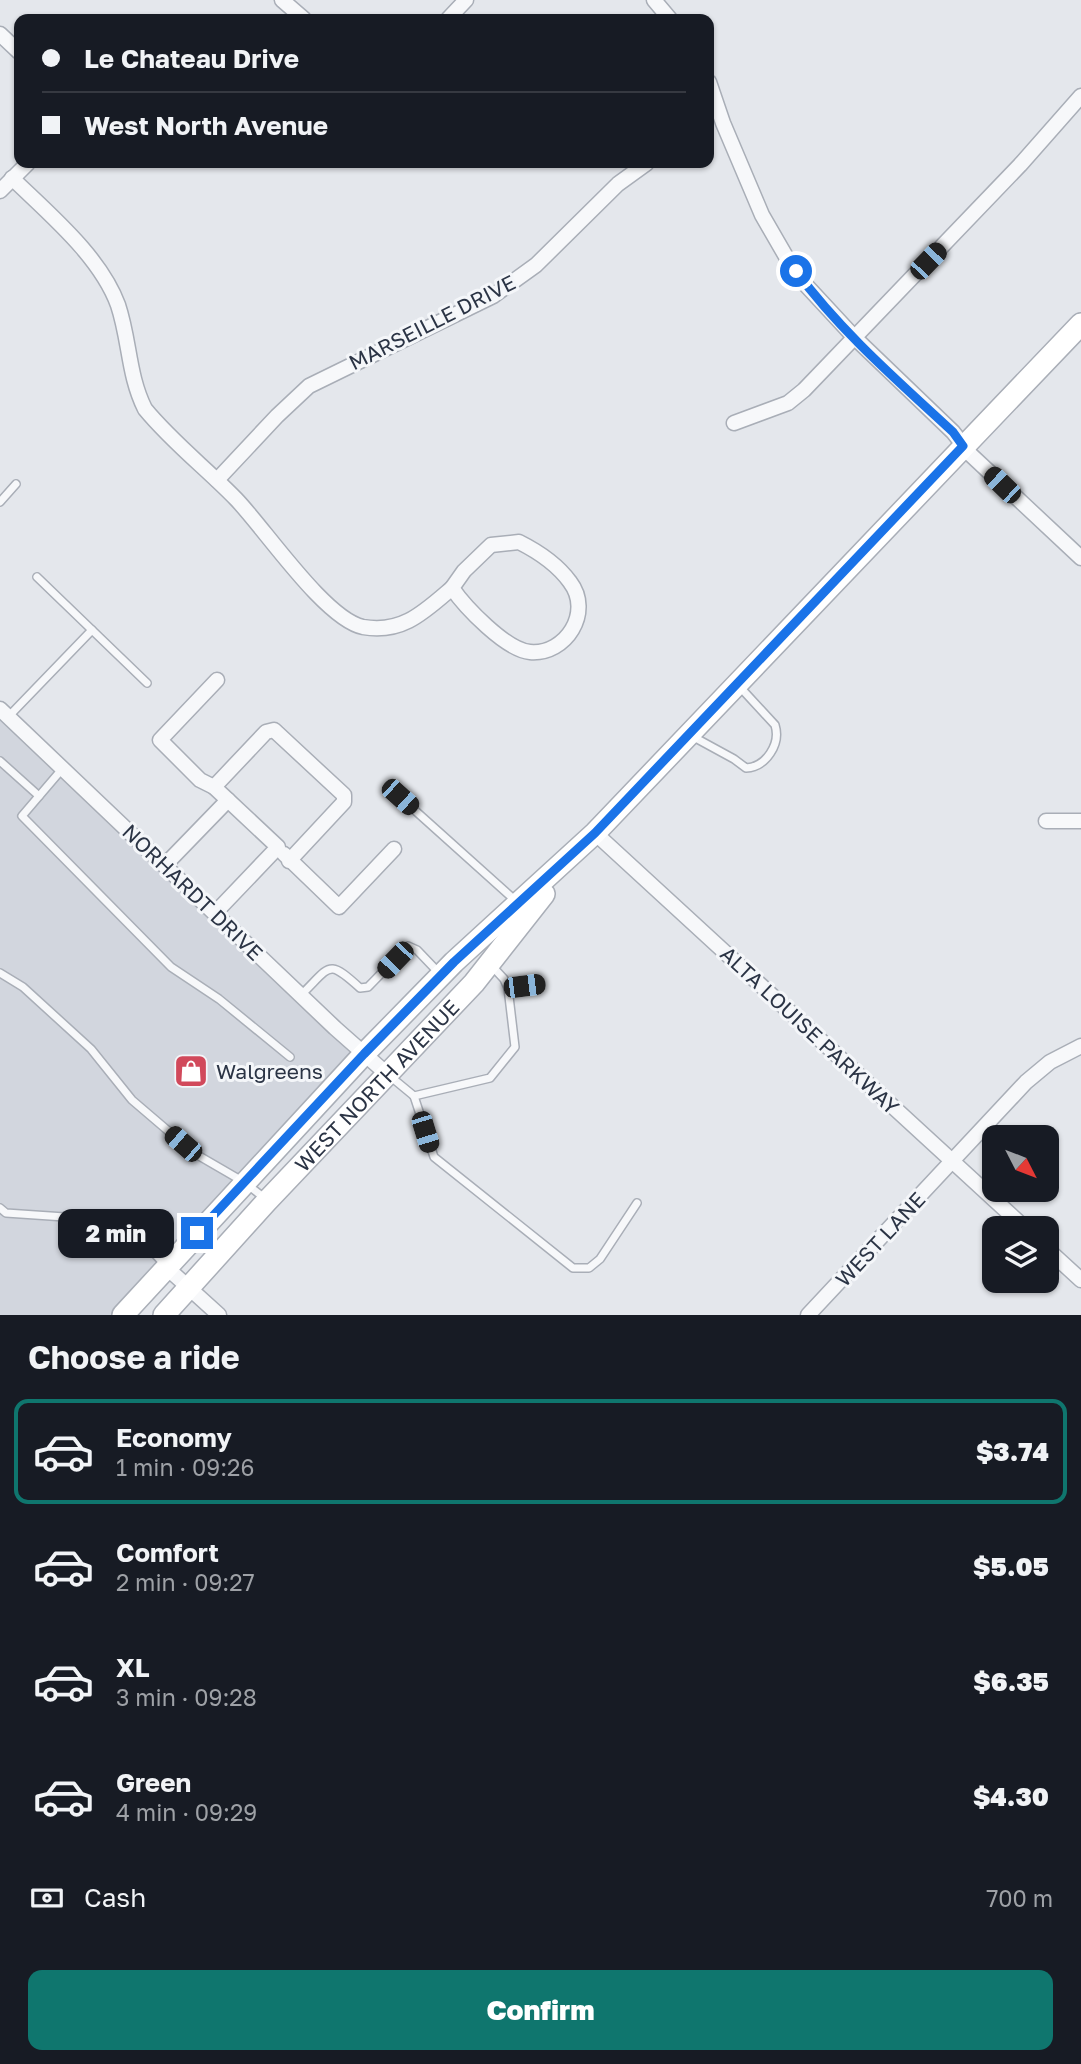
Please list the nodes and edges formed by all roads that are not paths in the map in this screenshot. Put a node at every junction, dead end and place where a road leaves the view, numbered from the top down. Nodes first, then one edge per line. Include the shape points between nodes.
1 (282, 0) edge
2 (466, 0) edge
3 (654, 0) edge
4 (298, 14) edge
5 (452, 14) edge
6 (666, 14) edge
7 (0, 34) edge
8 (14, 47) edge
9 (1081, 96) edge
10 (716, 126) edge
11 (23, 168) edge
12 (640, 168) edge
13 (12, 178) junction
14 (0, 191) edge
15 (1081, 324) edge
16 (855, 338) junction
17 (734, 422) dead end
18 (963, 446) junction
19 (217, 480) junction
20 (16, 484) dead end
21 (0, 502) edge
22 (1081, 558) edge
23 (37, 577) dead end
24 (452, 588) junction
25 (92, 630) junction
26 (217, 680) dead end
27 (147, 683) dead end
28 (736, 683) junction
29 (4, 713) edge
30 (688, 734) junction
31 (0, 761) edge
32 (64, 768) junction
33 (214, 787) junction
34 (39, 796) junction
35 (400, 797) dead end
36 (228, 800) junction
37 (1046, 821) dead end
38 (1081, 821) edge
39 (595, 833) junction
40 (278, 848) junction
41 (394, 849) dead end
42 (289, 861) junction
43 (164, 865) junction
44 (524, 908) junction
45 (215, 913) junction
46 (489, 964) junction
47 (0, 974) edge
48 (441, 975) junction
49 (541, 984) dead end
50 (508, 988) junction
51 (302, 995) junction
52 (1081, 1046) edge
53 (364, 1054) junction
54 (290, 1057) dead end
55 (387, 1074) junction
56 (414, 1096) junction
57 (951, 1162) junction
58 (244, 1182) junction
59 (267, 1201) junction
60 (637, 1203) dead end
61 (0, 1208) edge
62 (1012, 1216) edge
63 (1059, 1260) edge
64 (166, 1267) junction
65 (1081, 1280) edge
66 (189, 1288) junction
67 (123, 1315) edge
68 (164, 1315) edge
69 (219, 1315) edge
70 (808, 1315) edge

1 - 4 street
2 - 5 street
3 - 6 street
7 - 8 street
9 - 16 street
10 - 16 street via 788,260
11 - 13 street
12 - 19 street, MARSEILLE DRIVE via 618,184 553,251 493,296 309,386
13 - 14 street
13 - 19 street via 101,271 117,303 135,388 145,409
15 - 18 main road, WEST NORTH AVENUE
16 - 17 street via 788,403
16 - 18 street
18 - 22 street
18 - 28 main road, WEST NORTH AVENUE
19 - 24 street via 312,589 360,626 383,629 404,625
20 - 21 lane
23 - 25 lane
24 - 24 street via 495,633 527,652 548,651 562,644 578,616 577,593 571,582 542,554 519,542 491,545
25 - 27 lane
25 - 29 lane
26 - 33 street via 160,740 200,780
28 - 30 main road, WEST NORTH AVENUE
28 - 30 lane via 775,725 775,746 763,761 746,768
29 - 32 street, NORHARDT DRIVE
30 - 39 main road, WEST NORTH AVENUE
31 - 34 lane
32 - 34 lane
32 - 43 street, NORHARDT DRIVE
33 - 36 street
33 - 42 street via 266,732 275,730 344,795 344,802
34 - 54 lane via 22,816 171,967
35 - 44 lane
36 - 40 street
36 - 43 street
37 - 38 street
39 - 44 main road, WEST NORTH AVENUE
39 - 57 street, ALTA LOUISE PARKWAY
40 - 42 street
40 - 45 street
41 - 42 street via 338,907
43 - 45 street, NORHARDT DRIVE
44 - 46 main road, WEST NORTH AVENUE
44 - 48 main road, WEST NORTH AVENUE
45 - 51 street, NORHARDT DRIVE
46 - 50 lane
46 - 55 main road, WEST NORTH AVENUE
47 - 58 lane via 23,987 84,1043 132,1100 194,1153
48 - 51 lane via 408,946 368,987 360,988 334,968
48 - 53 main road, WEST NORTH AVENUE
49 - 50 lane
50 - 56 lane via 515,1047 490,1077
51 - 53 street, NORHARDT DRIVE
52 - 57 street, WEST LANE via 1032,1076
53 - 55 street, NORHARDT DRIVE
53 - 58 main road, WEST NORTH AVENUE
55 - 56 lane
55 - 59 main road, WEST NORTH AVENUE
56 - 60 lane via 434,1157 573,1268 589,1268 600,1259
57 - 62 street, ALTA LOUISE PARKWAY
57 - 70 street, WEST LANE
58 - 59 lane
58 - 64 main road, WEST NORTH AVENUE
59 - 66 main road, WEST NORTH AVENUE
61 - 64 lane via 6,1213 94,1219 130,1227
63 - 65 street
64 - 66 street
64 - 67 main road, WEST NORTH AVENUE
66 - 68 main road, WEST NORTH AVENUE
66 - 69 street

